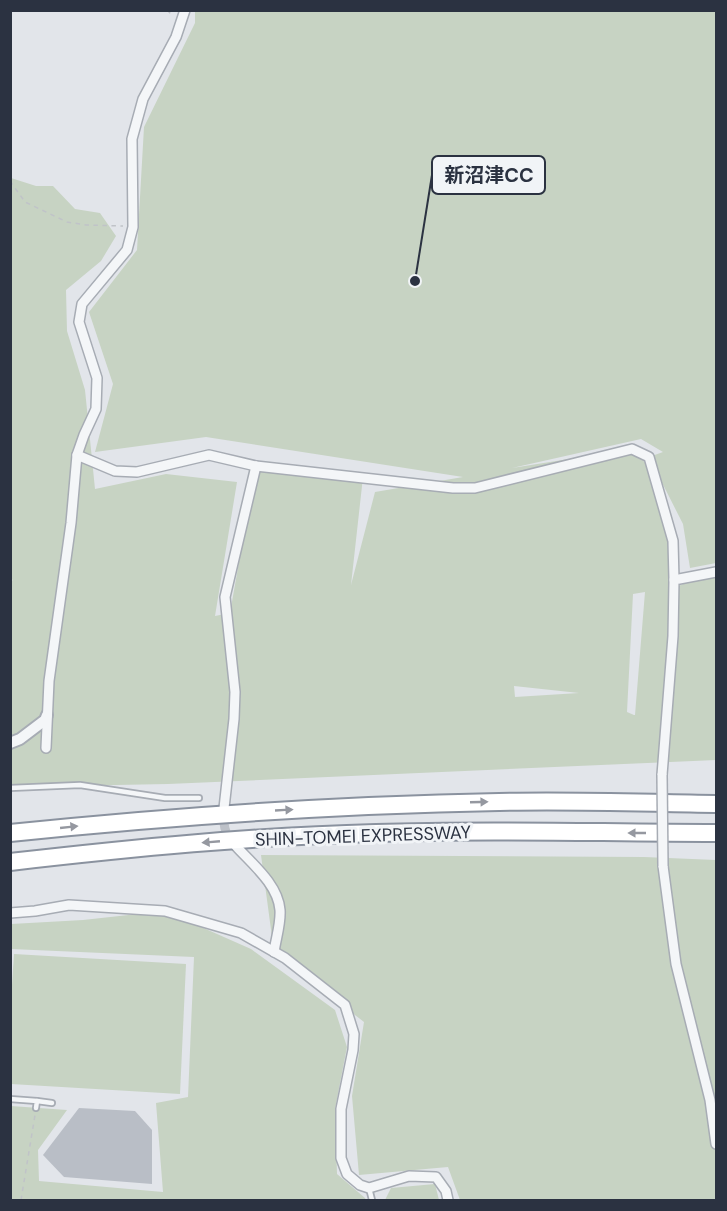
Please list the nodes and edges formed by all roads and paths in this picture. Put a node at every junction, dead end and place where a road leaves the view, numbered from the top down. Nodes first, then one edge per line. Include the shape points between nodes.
1 (185, 10) edge
2 (10, 181) edge
3 (134, 227) junction
4 (77, 455) junction
5 (256, 466) junction
6 (717, 572) edge
7 (674, 580) junction
8 (47, 715) junction
9 (10, 743) edge
10 (46, 748) dead end
11 (10, 788) edge
12 (199, 798) dead end
13 (717, 804) edge
14 (224, 808) tunnel mouth
15 (10, 833) edge
16 (717, 833) edge
17 (235, 845) tunnel mouth
18 (10, 862) edge
19 (10, 913) edge
20 (274, 952) junction
21 (10, 1099) edge
22 (37, 1101) junction
23 (51, 1103) dead end
24 (36, 1108) joint
25 (717, 1144) edge
26 (369, 1188) junction
27 (21, 1200) edge
28 (372, 1200) edge
29 (448, 1200) edge

1 - 3 street via 176,37 143,99 132,139
2 - 3 path via 25,202 66,222
3 - 4 street via 127,250 82,304 79,322 96,378 96,410
4 - 5 street via 115,471 137,472 209,455
4 - 8 street
5 - 7 street via 475,488 632,449 649,457 673,541
5 - 14 street via 225,597 235,692
6 - 7 street
7 - 25 street, bridge via 662,775 663,866 676,964
8 - 9 street
8 - 10 street
11 - 12 lane via 80,785 165,798
15 -> 13 highway, SHIN-TOMEI EXPRESSWAY via 135,820 373,805
16 -> 18 highway, SHIN-TOMEI EXPRESSWAY via 377,833 259,838
17 - 20 street via 278,897 280,912
19 - 20 street via 69,905 165,911 241,933
20 - 26 street via 345,1005 354,1034 341,1109 341,1158 347,1174
21 - 22 lane
22 - 23 lane
22 - 24 lane
24 - 27 path
26 - 28 lane
26 - 29 street via 409,1176 436,1177

